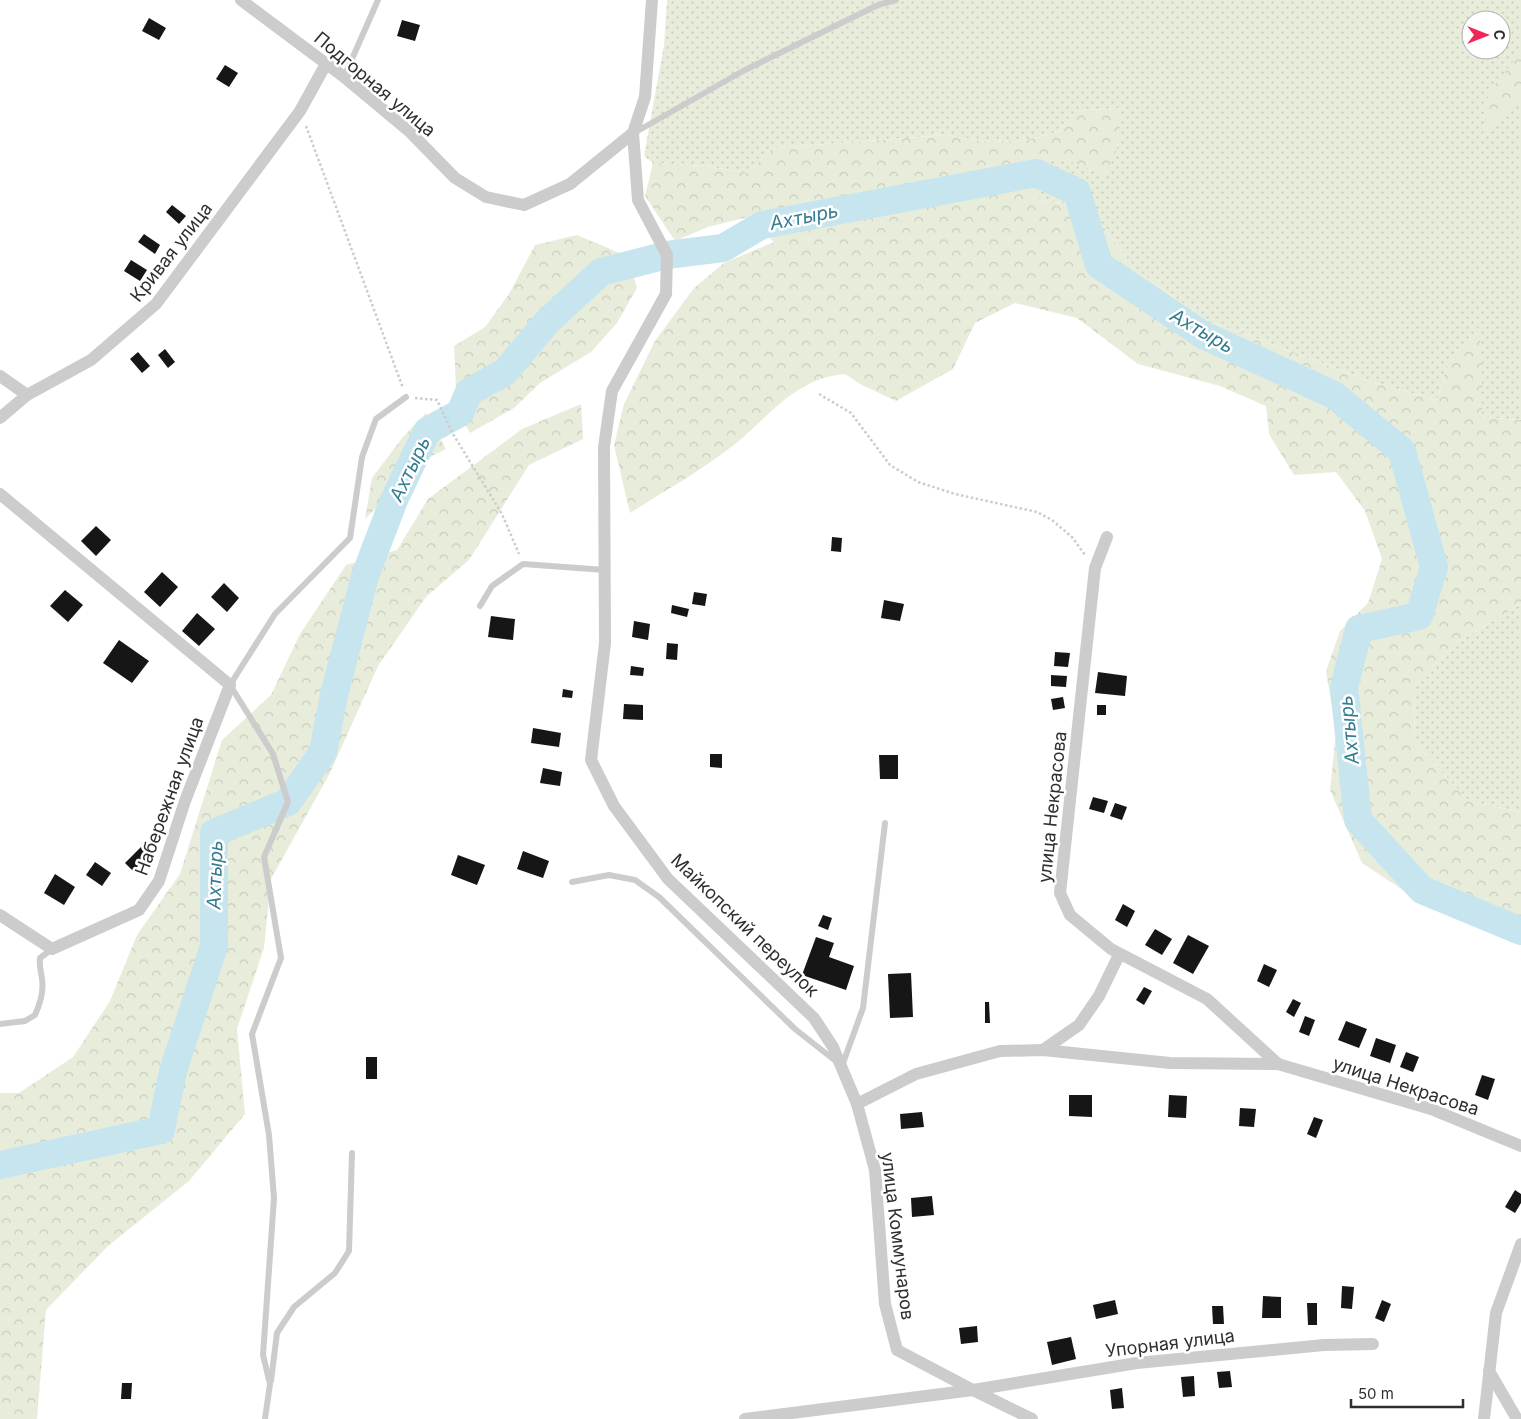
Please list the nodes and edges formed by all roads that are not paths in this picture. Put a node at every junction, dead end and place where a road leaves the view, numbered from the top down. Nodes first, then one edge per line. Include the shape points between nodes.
1 (241, 0) edge
2 (378, 0) edge
3 (652, 0) edge
4 (896, 0) edge
5 (326, 64) junction
6 (344, 77) junction
7 (633, 133) junction
8 (0, 376) edge
9 (26, 395) junction
10 (406, 397) road end
11 (0, 418) edge
12 (0, 494) edge
13 (1107, 537) dead end
14 (605, 570) junction
15 (480, 606) dead end
16 (230, 685) junction
17 (885, 823) dead end
18 (572, 882) dead end
19 (0, 915) edge
20 (52, 949) junction
21 (1119, 955) junction
22 (0, 1024) edge
23 (1043, 1050) junction
24 (1278, 1064) junction
25 (842, 1066) junction
26 (857, 1104) junction
27 (1521, 1146) edge
28 (352, 1153) dead end
29 (1521, 1244) edge
30 (1373, 1344) dead end
31 (1489, 1371) junction
32 (270, 1384) junction
33 (972, 1390) junction
34 (265, 1419) edge
35 (745, 1419) edge
36 (1032, 1419) edge
37 (1484, 1419) edge
38 (1517, 1419) edge

1 - 5 street, Подгорная улица
2 - 6 lane
3 - 7 street via 644,97
4 - 7 lane via 878,5 743,71
5 - 6 street, Подгорная улица
5 - 9 street, Кривая улица via 300,111 156,304 91,360
6 - 7 street, Подгорная улица via 410,132 456,178 486,197 524,205 570,184
7 - 14 street, Майкопский переулок via 638,200 667,255 666,294 612,391 604,447
8 - 9 street
9 - 11 street, Кривая улица
10 - 16 lane via 376,419 362,457 350,538 276,614
12 - 16 street
13 - 21 street, улица Некрасова via 1095,568 1060,893 1070,915
14 - 15 lane via 523,564 492,586
14 - 25 street, Майкопский переулок via 605,643 591,760 614,806 668,879 814,1018
16 - 20 street, Набережная улица via 185,801 159,881 139,910
16 - 32 lane via 273,754 288,802 264,858 281,958 252,1034 269,1135 274,1198 263,1355
17 - 25 lane via 863,1008
18 - 25 lane via 609,875 635,880 659,897 794,1029
19 - 20 street
20 - 22 lane via 40,958 42,992 35,1015
21 - 23 street via 1080,1025
21 - 24 street, улица Некрасова via 1207,999
23 - 24 street, улица Некрасова via 1170,1063
23 - 26 street, улица Некрасова via 1000,1051 916,1074
24 - 27 street, улица Некрасова via 1432,1108
25 - 26 street, Майкопский переулок
26 - 33 street, улица Коммунаров via 875,1170 885,1304 897,1350
28 - 32 lane via 349,1251 335,1273 294,1307 278,1333
29 - 31 street via 1496,1313
30 - 33 street, Упорная улица via 1324,1345 1137,1363
31 - 37 street
31 - 38 street
32 - 34 lane
33 - 35 street
33 - 36 street, улица Коммунаров

